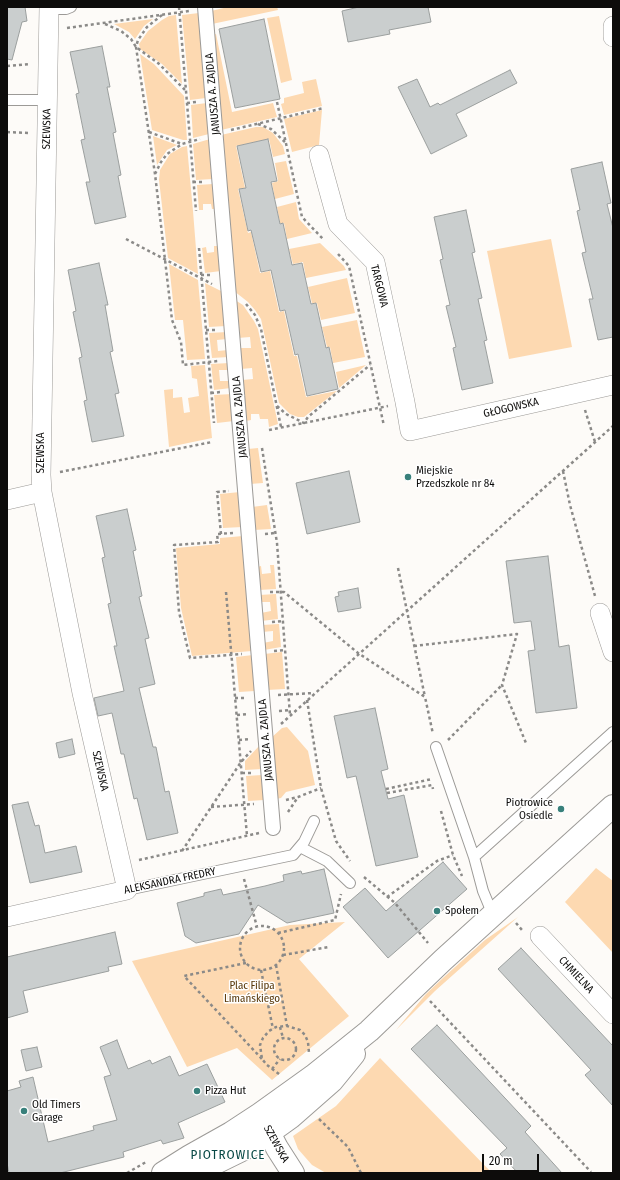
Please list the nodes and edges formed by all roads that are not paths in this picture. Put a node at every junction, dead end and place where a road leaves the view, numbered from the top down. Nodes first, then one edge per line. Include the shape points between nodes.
1 (71, 7) edge
2 (49, 8) edge
3 (199, 9) edge
4 (612, 26) edge
5 (613, 37) edge
6 (7, 100) edge
7 (48, 100) junction
8 (319, 155) dead end
9 (613, 386) edge
10 (410, 431) joint
11 (42, 492) junction
12 (7, 500) edge
13 (600, 614) road end
14 (613, 652) edge
15 (613, 732) edge
16 (437, 749) road end
17 (613, 806) edge
18 (314, 821) dead end
19 (268, 830) road end
20 (300, 848) junction
21 (474, 857) junction
22 (350, 883) road end
23 (127, 890) junction
24 (493, 915) junction
25 (7, 917) edge
26 (540, 936) dead end
27 (613, 1014) edge
28 (265, 1123) junction
29 (163, 1173) edge
30 (190, 1173) edge
31 (293, 1173) edge

1 - 2 lane
2 - 7 street, SZEWSKA
3 - 19 street, JANUSZA A. ZAJDLA
4 - 5 street
6 - 7 lane
7 - 11 street, SZEWSKA
8 - 10 street, TARGOWA via 338,224 375,262
9 - 10 street, GŁOGOWSKA
11 - 12 street
11 - 23 street, SZEWSKA via 82,693
13 - 14 street
15 - 21 lane
16 - 21 lane
17 - 24 street
18 - 20 lane
20 - 22 lane via 327,861
20 - 23 lane, ALEKSANDRA FREDRY via 293,855
21 - 24 lane via 483,891
23 - 25 street, ALEKSANDRA FREDRY
24 - 28 street via 369,1031 313,1076
26 - 27 street, CHMIELNA
28 - 29 street via 231,1133
28 - 30 street via 252,1145
28 - 31 street, SZEWSKA

